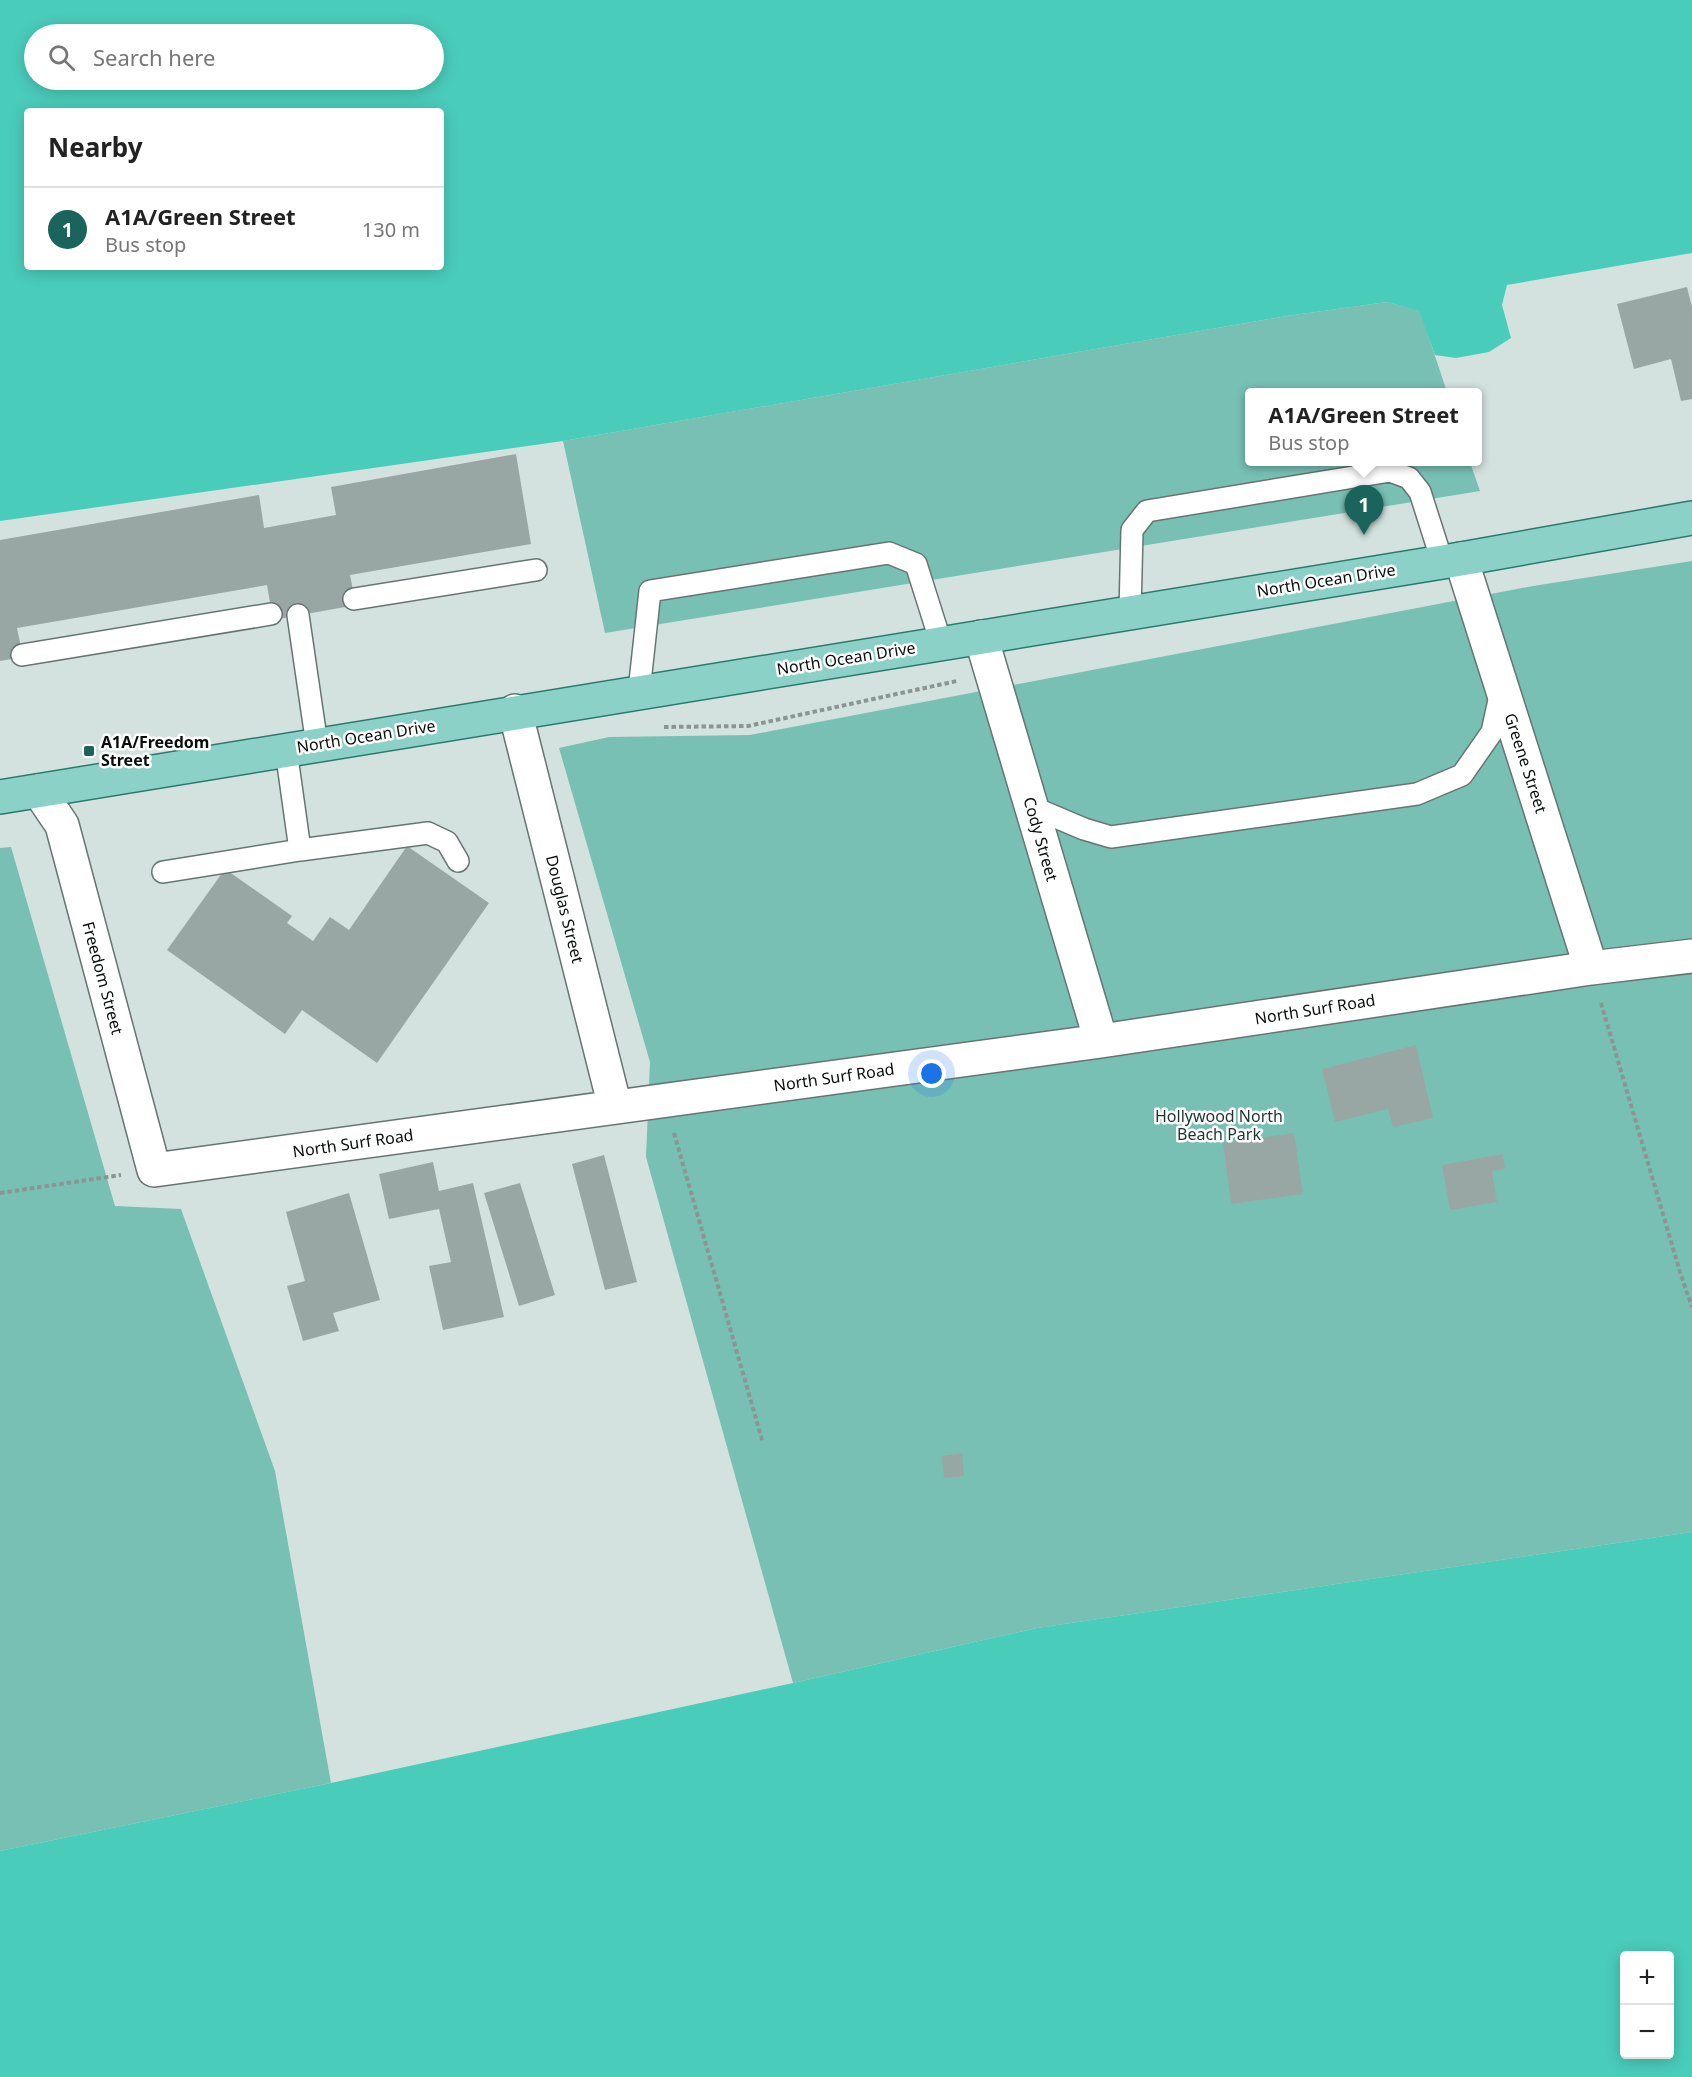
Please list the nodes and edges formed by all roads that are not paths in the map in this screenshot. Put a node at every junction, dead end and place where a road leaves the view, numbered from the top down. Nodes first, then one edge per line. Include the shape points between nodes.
1 (1692, 518) edge
2 (1451, 560) junction
3 (536, 570) dead end
4 (354, 598) dead end
5 (1131, 612) junction
6 (271, 614) dead end
7 (298, 615) dead end
8 (981, 636) junction
9 (941, 643) junction
10 (22, 654) dead end
11 (1502, 687) junction
12 (639, 691) junction
13 (515, 711) junction
14 (302, 747) junction
15 (39, 791) junction
16 (0, 797) edge
17 (1032, 807) junction
18 (300, 850) junction
19 (458, 861) dead end
20 (163, 873) dead end
21 (1692, 956) edge
22 (1591, 968) junction
23 (1101, 1041) junction
24 (615, 1107) junction
25 (154, 1170) joint

1 - 2 main road, North Ocean Drive
2 - 5 main road, North Ocean Drive
2 - 5 lane via 1420,492 1409,478 1390,471 1147,510 1132,530
2 - 11 street, Greene Street
3 - 4 lane
5 - 8 main road, North Ocean Drive
6 - 10 lane
7 - 14 lane
8 - 9 main road, North Ocean Drive
8 - 17 street, Cody Street
9 - 12 main road, North Ocean Drive
9 - 12 lane via 916,564 889,553 661,589 650,591
11 - 17 lane via 1492,732 1462,775 1418,794 1112,837
11 - 22 street, Greene Street
12 - 13 main road, North Ocean Drive
13 - 14 main road, North Ocean Drive
13 - 24 street, Douglas Street
14 - 15 main road, North Ocean Drive
14 - 18 lane
15 - 16 main road, North Ocean Drive
15 - 25 street, Freedom Street via 62,825
17 - 23 street, Cody Street
18 - 19 lane via 428,833 447,842
18 - 20 lane
21 - 22 street, North Surf Road
22 - 23 street, North Surf Road
23 - 24 street, North Surf Road
24 - 25 street, North Surf Road

